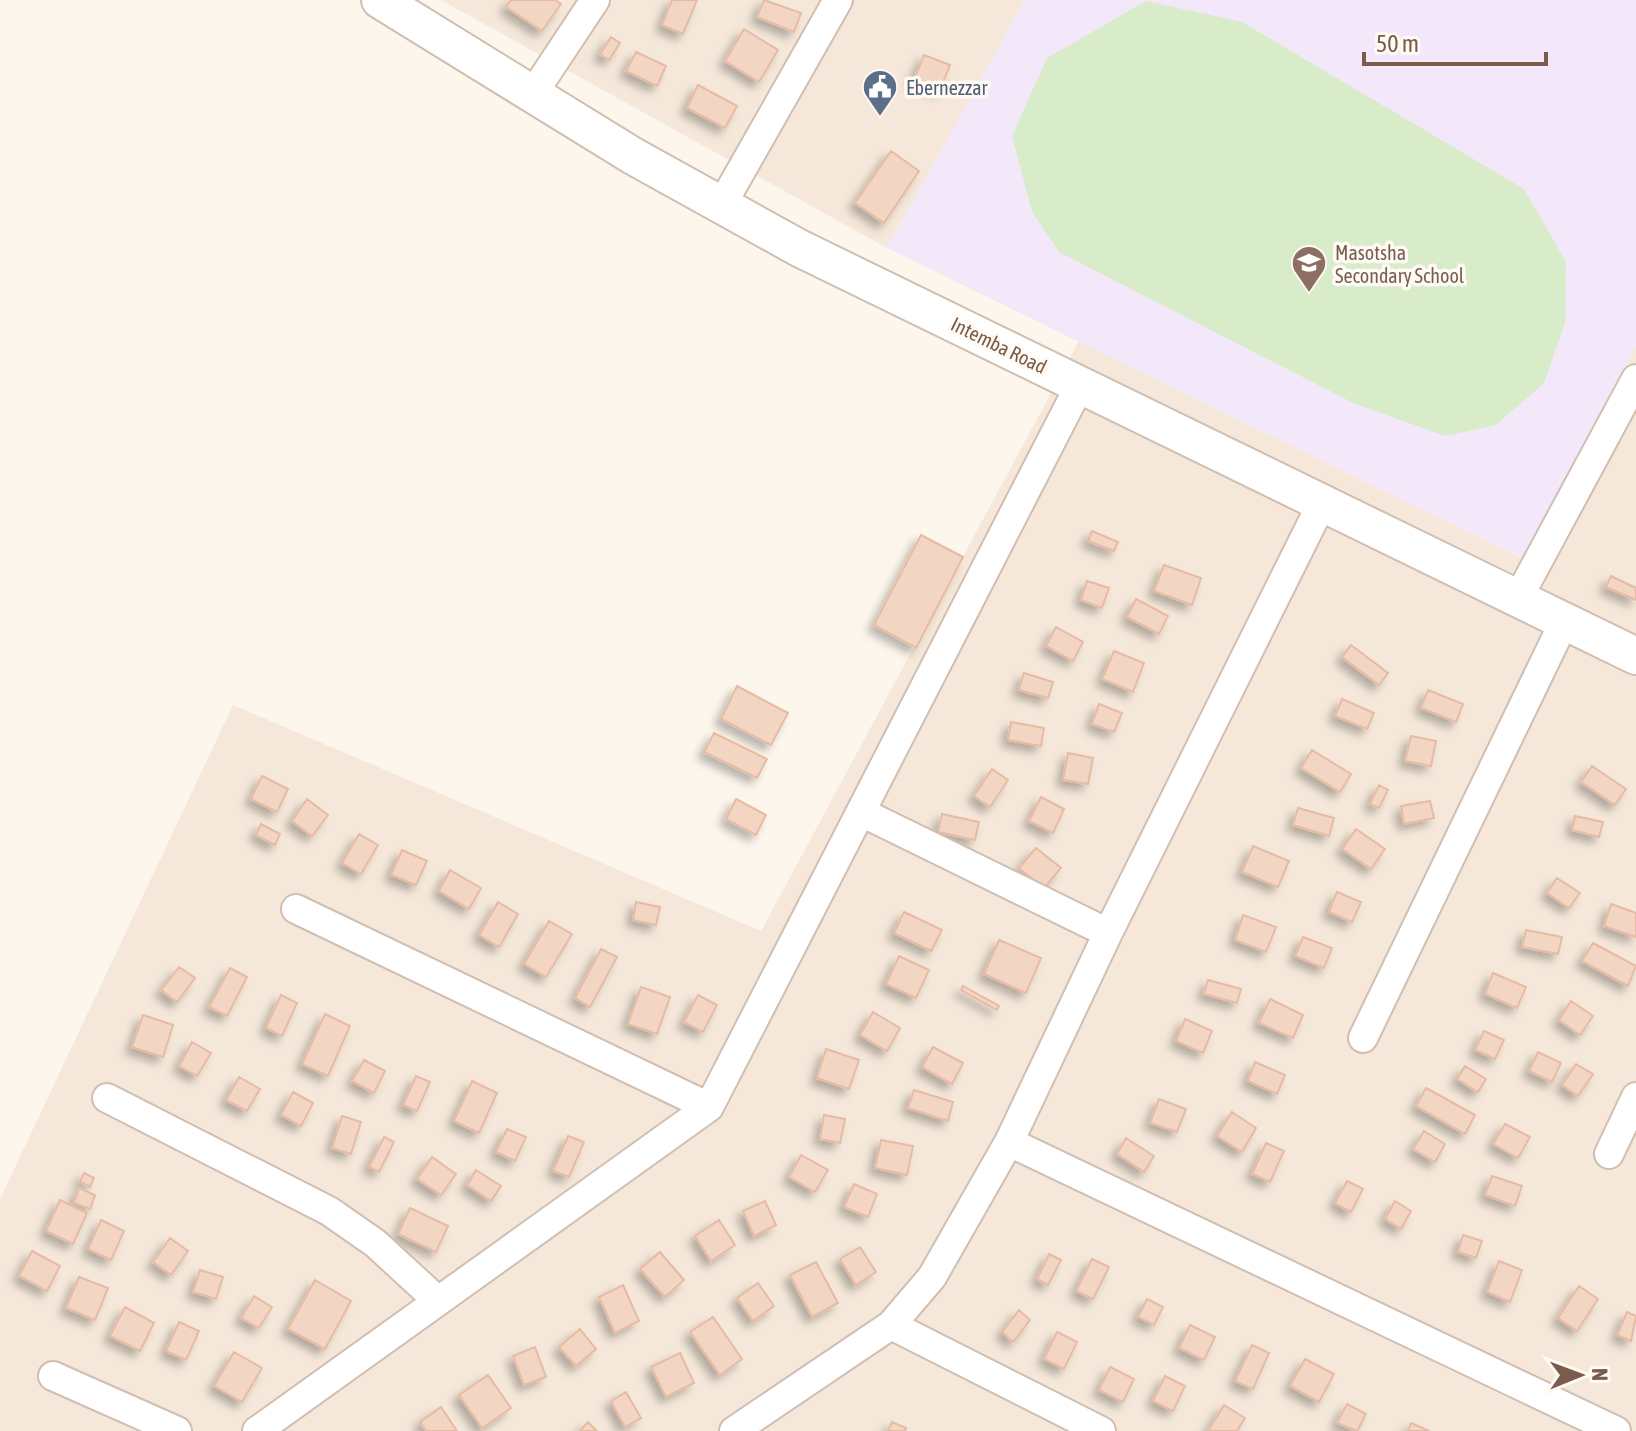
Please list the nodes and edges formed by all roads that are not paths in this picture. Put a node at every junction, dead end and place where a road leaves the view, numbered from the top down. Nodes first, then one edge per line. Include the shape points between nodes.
1 (380, 0) edge
2 (595, 0) edge
3 (838, 0) edge
4 (532, 95) junction
5 (721, 206) junction
6 (1636, 379) edge
7 (1080, 385) junction
8 (1322, 503) junction
9 (1517, 600) junction
10 (1564, 622) junction
11 (1636, 656) edge
12 (861, 812) junction
13 (296, 909) dead end
14 (1108, 933) junction
15 (1363, 1038) dead end
16 (1636, 1097) edge
17 (107, 1098) dead end
18 (709, 1107) junction
19 (1009, 1142) junction
20 (1609, 1154) dead end
21 (438, 1301) junction
22 (891, 1325) junction
23 (53, 1376) dead end
24 (177, 1431) edge
25 (257, 1431) edge
26 (734, 1431) edge
27 (1101, 1431) edge
28 (1616, 1431) edge

1 - 4 street, Intemba Road
2 - 4 street
3 - 5 street
4 - 5 street, Intemba Road
5 - 7 street, Intemba Road
6 - 9 street
7 - 8 street, Intemba Road
7 - 12 street
8 - 9 street, Intemba Road
8 - 14 street
9 - 10 street, Intemba Road
10 - 11 street, Intemba Road
10 - 15 street
12 - 14 street
12 - 18 street
13 - 18 street
14 - 19 street
16 - 20 street
17 - 21 street via 329,1211 375,1243
18 - 21 street
19 - 22 street via 932,1277
19 - 28 street
21 - 25 street
22 - 26 street
22 - 27 street
23 - 24 street

